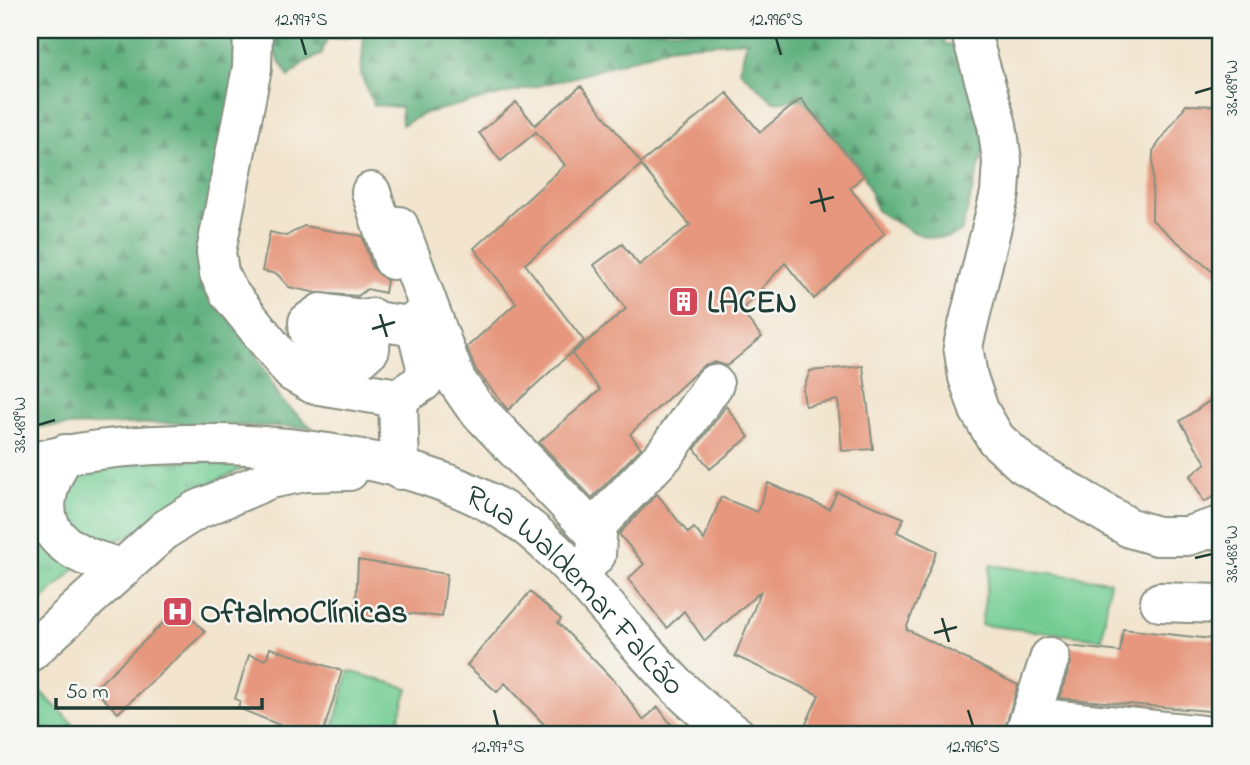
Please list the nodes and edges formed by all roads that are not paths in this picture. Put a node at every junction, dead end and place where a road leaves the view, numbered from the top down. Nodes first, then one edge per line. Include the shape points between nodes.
1 (253, 30) edge
2 (970, 30) edge
3 (371, 192) dead end
4 (400, 226) dead end
5 (372, 318) dead end
6 (416, 327) junction
7 (714, 383) dead end
8 (398, 398) junction
9 (48, 458) edge
10 (400, 470) junction
11 (1220, 526) edge
12 (593, 528) junction
13 (123, 568) junction
14 (578, 574) junction
15 (1160, 602) dead end
16 (1220, 604) edge
17 (30, 652) edge
18 (1050, 657) dead end
19 (1027, 726) edge
20 (736, 735) edge
21 (1199, 735) edge

1 - 8 street via 252,68 216,252 219,273 229,293 292,372 313,384
2 - 11 street via 998,125 1002,161 1000,193 963,346 979,410 996,439 1023,464 1130,528 1187,536
3 - 6 street
4 - 12 street via 456,380 474,406
5 - 6 street
6 - 8 street via 426,366 423,382
7 - 12 street via 665,454
8 - 10 street
9 - 10 street, Rua Waldemar Falcão via 135,446 296,447
9 - 13 street via 46,513 50,525 80,556
10 - 13 street, Rua Waldemar Falcão via 305,472 270,479 194,511
10 - 14 street, Rua Waldemar Falcão via 490,504 529,529
12 - 14 street via 598,551
13 - 17 street, Rua Waldemar Falcão
14 - 20 street, Rua Waldemar Falcão via 703,712
15 - 16 street
18 - 19 street
19 - 21 street

